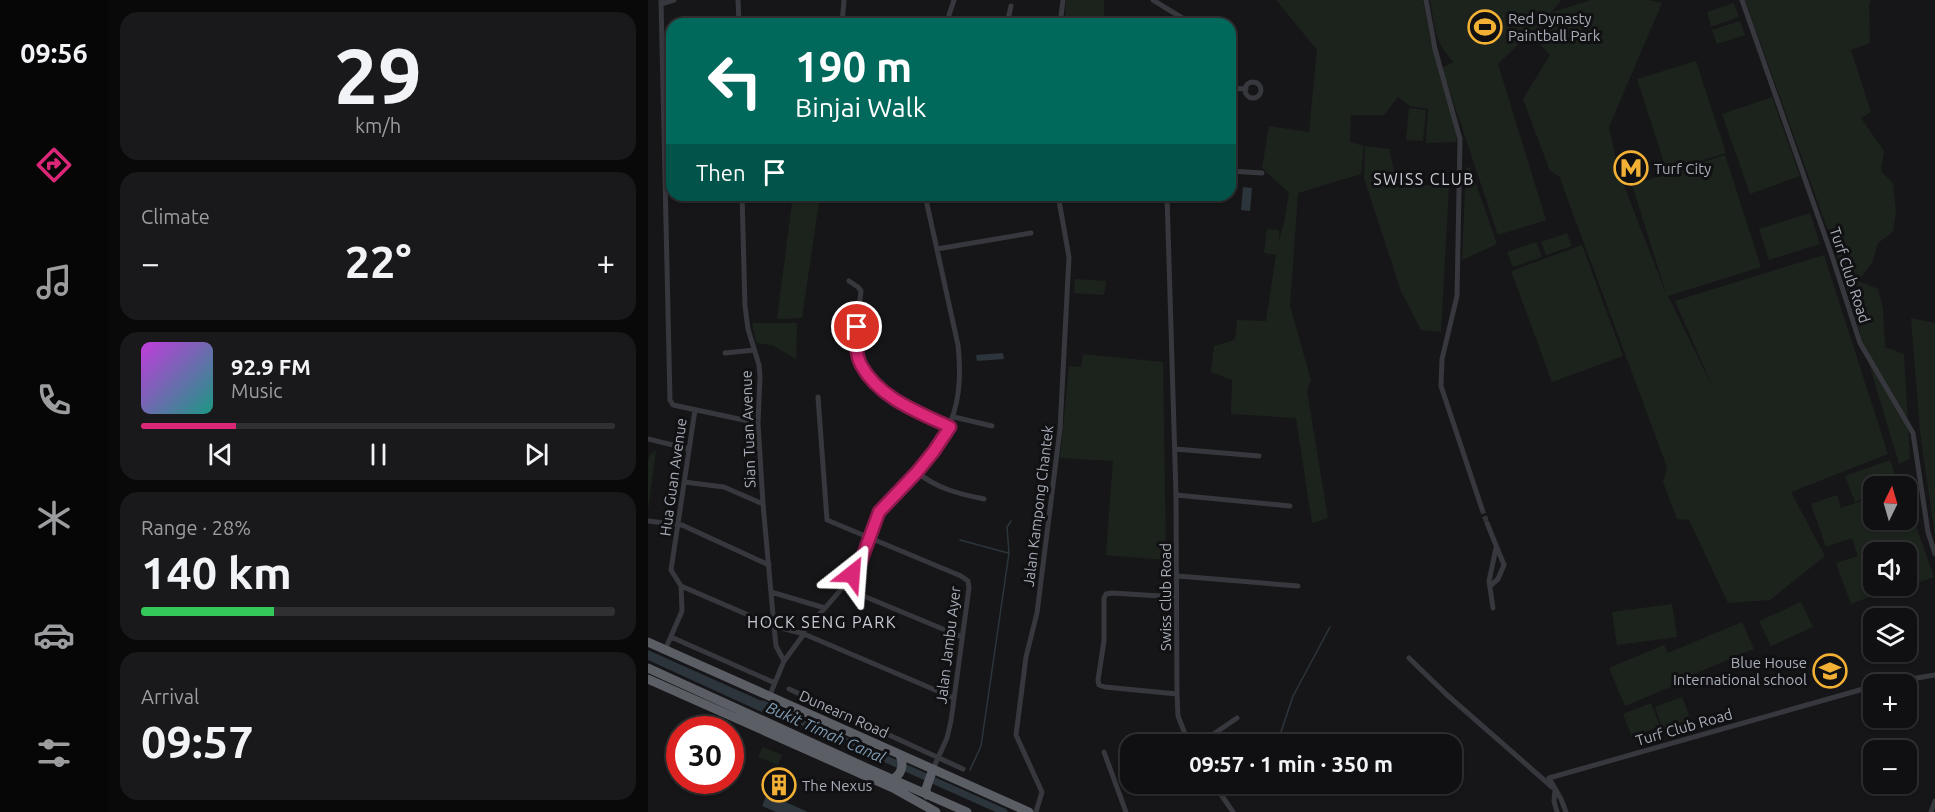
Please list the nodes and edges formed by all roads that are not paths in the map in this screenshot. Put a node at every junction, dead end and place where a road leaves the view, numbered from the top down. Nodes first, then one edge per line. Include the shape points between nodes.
1 (674, 0) edge
2 (738, 0) edge
3 (844, 0) edge
4 (954, 0) edge
5 (1063, 0) edge
6 (1153, 0) edge
7 (1426, 0) edge
8 (1742, 0) edge
9 (661, 2) edge
10 (1011, 6) dead end
11 (739, 18) edge
12 (842, 18) edge
13 (948, 18) edge
14 (1009, 18) edge
15 (1061, 18) edge
16 (1180, 18) edge
17 (1236, 88) edge
18 (1246, 89) dead end
19 (1236, 171) edge
20 (1262, 173) dead end
21 (742, 201) edge
22 (926, 201) edge
23 (1059, 201) edge
24 (1167, 201) edge
25 (1031, 233) dead end
26 (937, 249) junction
27 (849, 281) dead end
28 (754, 350) junction
29 (725, 353) dead end
30 (818, 397) dead end
31 (695, 410) junction
32 (954, 417) junction
33 (758, 423) junction
34 (992, 426) dead end
35 (950, 427) junction
36 (648, 441) edge
37 (689, 449) junction
38 (1175, 449) junction
39 (1259, 456) dead end
40 (917, 472) junction
41 (684, 482) junction
42 (1176, 495) junction
43 (984, 500) dead end
44 (763, 504) junction
45 (1290, 506) dead end
46 (1482, 509) tunnel mouth
47 (648, 521) edge
48 (1487, 523) tunnel mouth
49 (678, 524) junction
50 (869, 539) junction
51 (1496, 545) junction
52 (1935, 554) edge
53 (1502, 561) junction
54 (769, 565) junction
55 (1492, 570) junction
56 (1178, 576) junction
57 (681, 586) junction
58 (1298, 586) dead end
59 (1490, 586) junction
60 (842, 587) junction
61 (771, 592) junction
62 (1177, 597) junction
63 (825, 608) junction
64 (1493, 608) dead end
65 (774, 626) junction
66 (803, 633) junction
67 (671, 637) junction
68 (962, 637) junction
69 (648, 642) edge
70 (665, 650) junction
71 (1409, 658) dead end
72 (784, 661) junction
73 (648, 668) edge
74 (1935, 675) edge
75 (1917, 678) edge
76 (648, 679) edge
77 (775, 683) junction
78 (789, 688) dead end
79 (1863, 689) edge
80 (1177, 694) junction
81 (769, 697) junction
82 (954, 698) junction
83 (1237, 718) dead end
84 (771, 724) junction
85 (1184, 734) edge
86 (1214, 734) edge
87 (773, 736) junction
88 (1104, 752) dead end
89 (900, 755) junction
90 (939, 758) junction
91 (933, 769) junction
92 (963, 769) dead end
93 (892, 779) junction
94 (1555, 790) junction
95 (1221, 794) edge
96 (927, 795) junction
97 (1935, 801) edge
98 (936, 812) edge
99 (967, 812) edge
100 (1029, 812) edge
101 (1036, 812) edge
102 (1126, 812) edge
103 (1233, 812) edge
104 (1557, 812) edge
105 (1566, 812) edge
106 (1931, 812) edge

1 - 9 street, Hua Guan Avenue
2 - 11 street
3 - 12 street
4 - 13 street
5 - 15 street
6 - 16 street
7 - 46 street via 1460,139 1457,296 1442,359 1441,386
8 - 52 street, Turf Club Road via 1860,343 1912,433
9 - 31 street, Hua Guan Avenue via 670,400 673,405
10 - 14 street
17 - 18 street
19 - 20 street
21 - 28 street, Sian Tuan Avenue via 745,306
22 - 26 street
23 - 101 street, Jalan Kampong Chantek via 1069,258 1060,429 1037,613 1026,657 1016,735 1042,792
24 - 38 street, Swiss Club Road
25 - 26 street
26 - 32 street via 961,367
27 - 35 street via 861,291 856,341 861,364 898,402
28 - 29 street
28 - 33 street, Sian Tuan Avenue via 760,377
30 - 50 street, Jalan Jambu Ayer via 827,520
31 - 33 street, Hua Guan Avenue
31 - 37 street, Hua Guan Avenue
32 - 34 street
32 - 35 street
33 - 44 street, Sian Tuan Avenue
35 - 40 street
36 - 37 street
37 - 41 street, Hua Guan Avenue
38 - 39 street
38 - 42 street, Swiss Club Road
40 - 43 street via 942,488
40 - 50 street via 879,512
41 - 44 street via 724,487
41 - 49 street, Hua Guan Avenue
42 - 45 street
42 - 56 street, Swiss Club Road
44 - 54 street, Sian Tuan Avenue
47 - 49 street
48 - 51 street
49 - 54 street
49 - 57 street, Hua Guan Avenue via 671,570
50 - 60 street via 861,561
50 - 68 street, Jalan Jambu Ayer via 968,581
51 - 53 street
51 - 55 street
53 - 55 street
53 - 59 street via 1502,572
54 - 61 street, Sian Tuan Avenue
55 - 59 street
56 - 58 street
56 - 62 street, Swiss Club Road
57 - 65 street
57 - 67 street, Hua Guan Avenue via 682,611
59 - 64 street
60 - 63 street
60 - 68 street
61 - 63 street
61 - 65 street, Sian Tuan Avenue
62 - 80 street, Swiss Club Road
62 - 80 street via 1106,594 1098,680 1105,687
63 - 66 street
65 - 66 street
65 - 72 street, Sian Tuan Avenue via 776,646
66 - 72 street
66 - 82 street
67 - 70 street, Hua Guan Avenue
67 - 77 street
68 - 82 street, Jalan Jambu Ayer
69 - 70 highway, Dunearn Road
70 - 81 highway, Dunearn Road
71 - 94 street
72 - 77 street
73 - 84 highway
74 - 75 street
76 - 87 highway
77 - 81 street
78 - 90 street, Dunearn Road
79 - 94 street, Turf Club Road via 1549,778
80 - 85 street, Swiss Club Road via 1178,716
81 - 89 highway, Dunearn Road
82 - 90 street, Jalan Jambu Ayer
83 - 86 street
84 - 87 highway
84 - 93 highway
87 - 98 highway via 895,789
88 - 102 street
89 - 91 highway, Dunearn Road
89 - 93 highway via 900,772
90 - 91 street, Jalan Jambu Ayer
90 - 92 street, Dunearn Road
91 - 96 highway
91 - 100 highway, Dunearn Road
93 - 96 highway
94 - 104 street
94 - 105 street
95 - 103 street
96 - 99 highway
97 - 106 street

